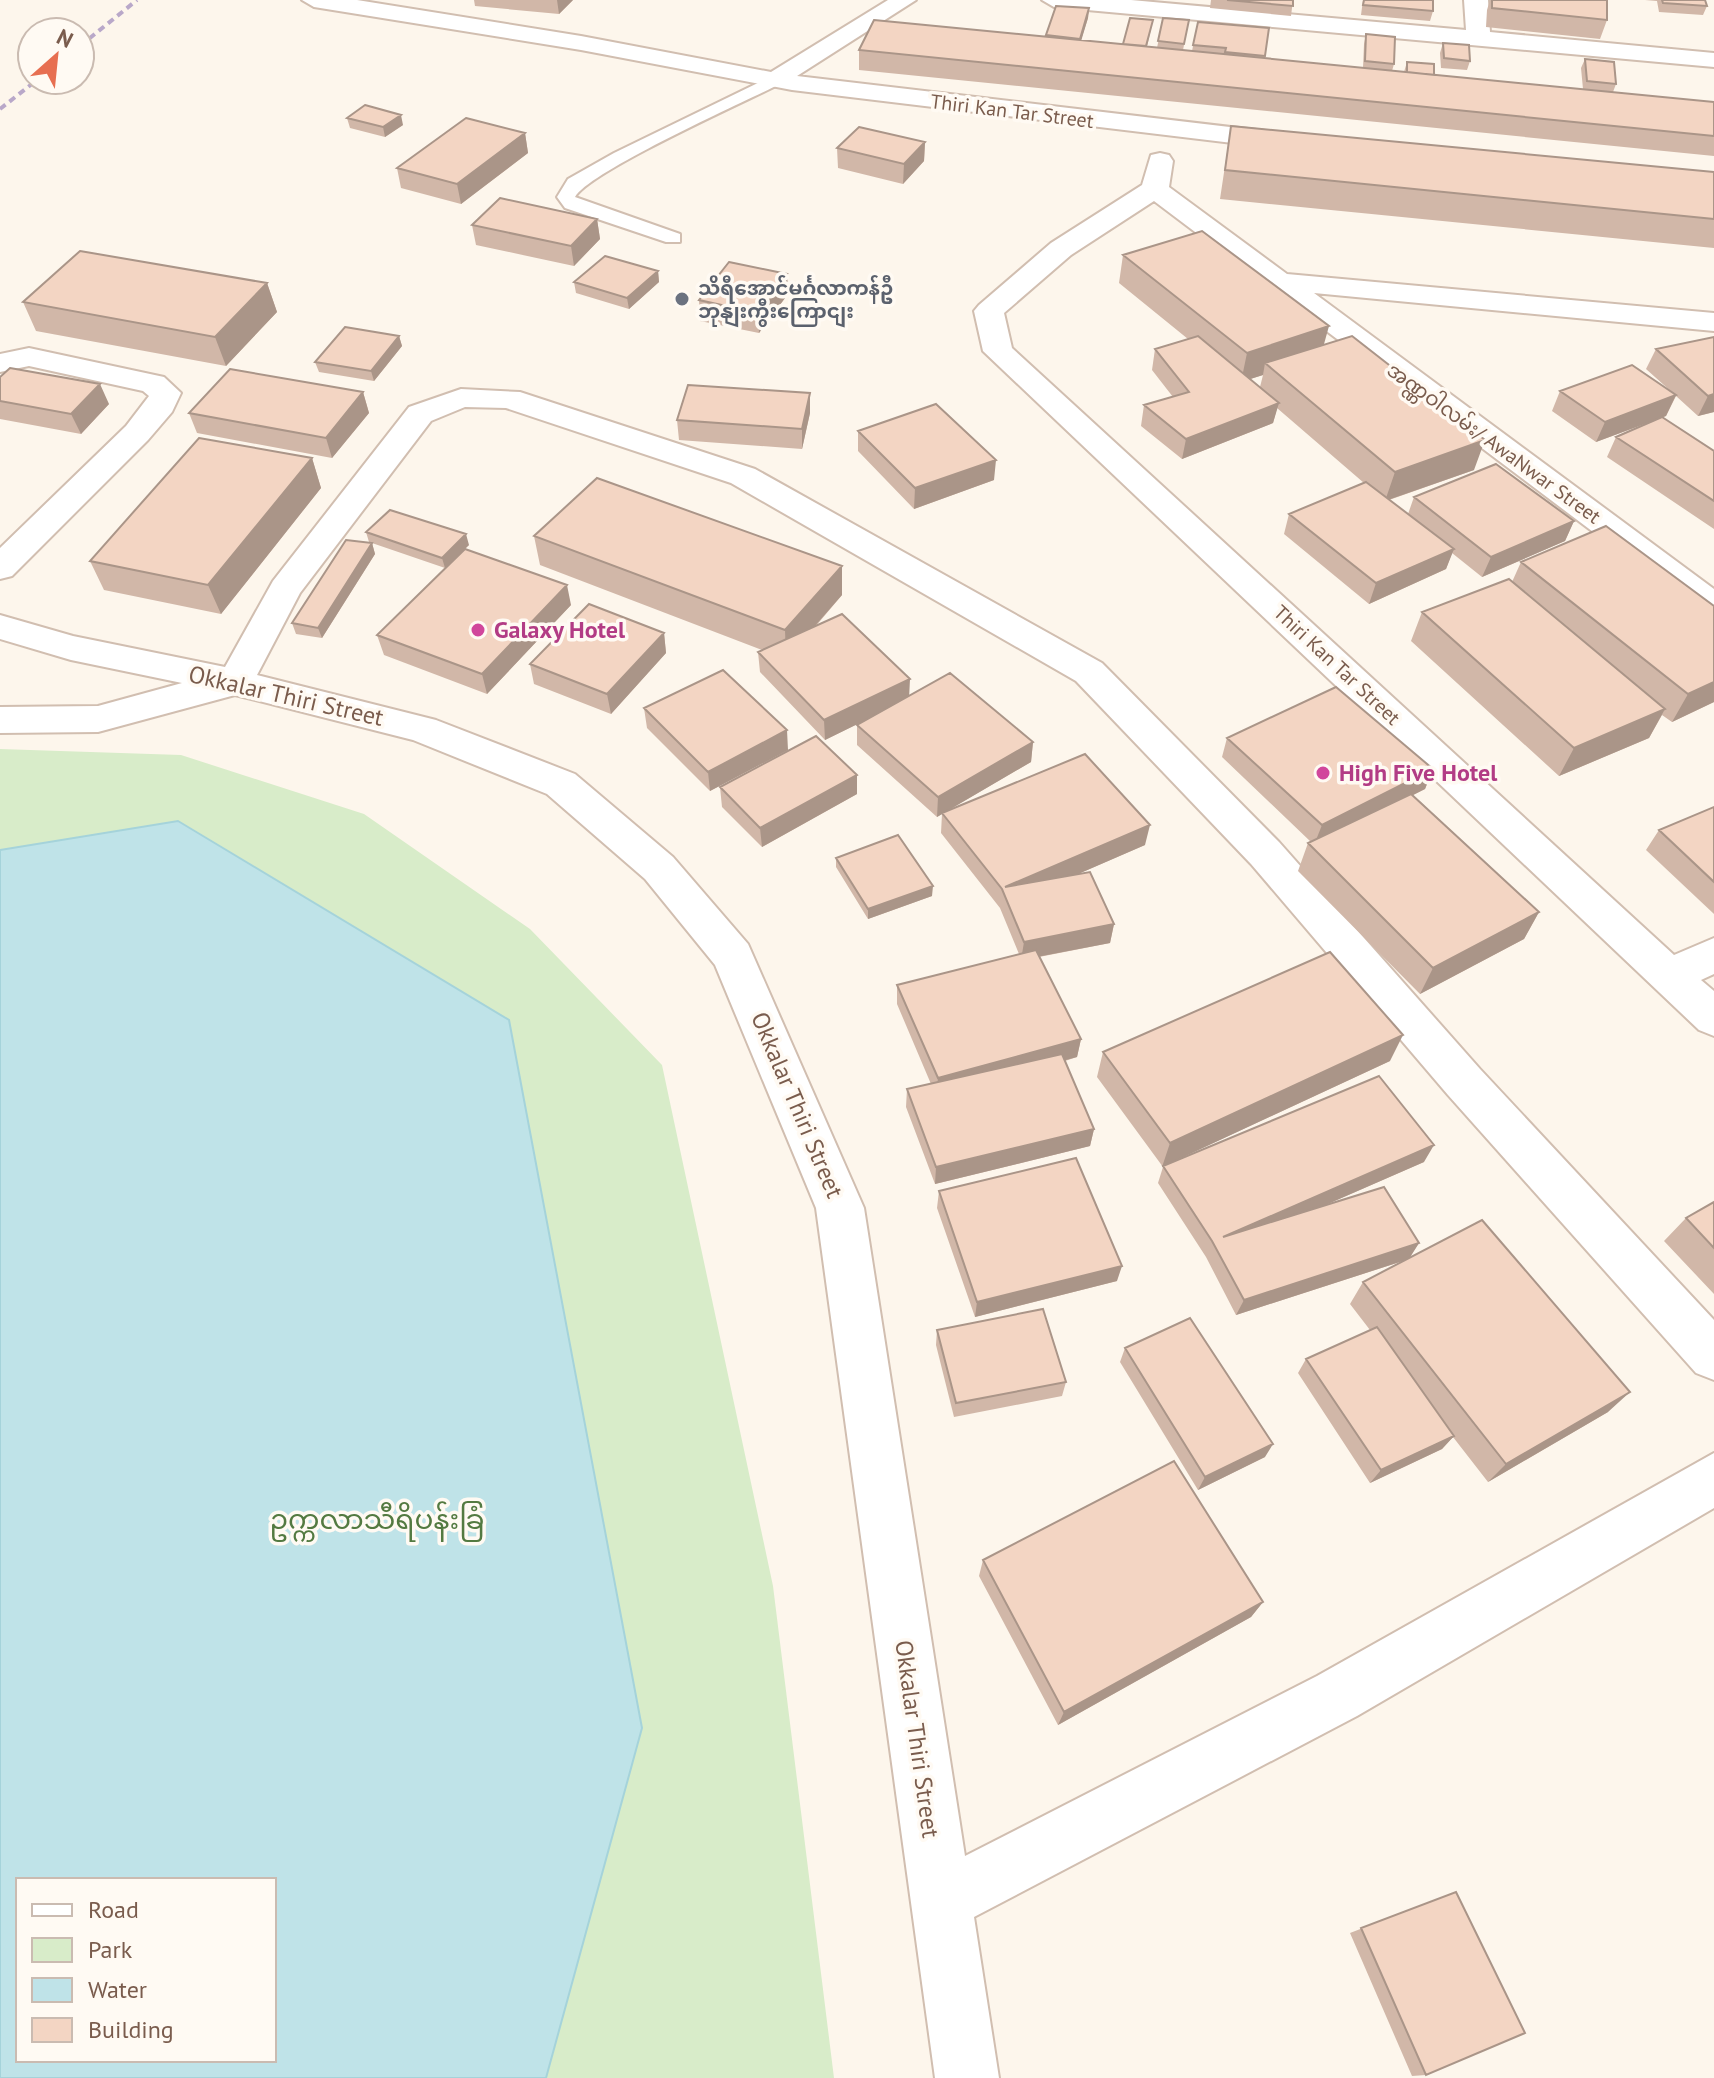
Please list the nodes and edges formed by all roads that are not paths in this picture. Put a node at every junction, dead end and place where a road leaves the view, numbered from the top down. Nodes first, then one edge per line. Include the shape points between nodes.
1 (314, 0) edge
2 (904, 0) edge
3 (1054, 0) edge
4 (1476, 0) edge
5 (1178, 6) edge
6 (1478, 39) junction
7 (1714, 60) edge
8 (774, 80) junction
9 (1166, 130) junction
10 (1323, 145) edge
11 (1155, 189) junction
12 (673, 238) dead end
13 (1274, 281) junction
14 (1714, 322) edge
15 (0, 363) edge
16 (0, 568) edge
17 (1714, 606) edge
18 (0, 627) edge
19 (235, 682) junction
20 (0, 720) edge
21 (1714, 955) edge
22 (1669, 976) junction
23 (1714, 1018) edge
24 (1714, 1356) edge
25 (1714, 1479) edge
26 (941, 1901) junction
27 (967, 2078) edge

1 - 8 street, Thiri Kan Tar Street
2 - 8 street
3 - 5 street
4 - 6 street
5 - 6 street
6 - 7 street
8 - 9 street, Thiri Kan Tar Street
8 - 12 lane via 620,157 574,183 568,192 572,204
9 - 10 street, Thiri Kan Tar Street
9 - 11 street
11 - 13 street, အဏ္ဏဝါလမ်း/ AwaNwar Street
11 - 22 street, Thiri Kan Tar Street via 1061,249 989,311 998,351
13 - 14 street
13 - 17 street, အဏ္ဏဝါလမ်း/ AwaNwar Street
15 - 16 street via 29,357 153,384 166,393 137,433
18 - 19 street, Okkalar Thiri Street via 71,648
19 - 20 street via 98,719
19 - 24 street via 285,589 420,414 461,398 509,399 743,476 1089,672 1265,853 1464,1082
19 - 26 street, Okkalar Thiri Street via 423,729 561,784 659,868 733,956 840,1208
21 - 22 street
22 - 23 street, Thiri Kan Tar Street
25 - 26 street via 1337,1696
26 - 27 street, Okkalar Thiri Street

